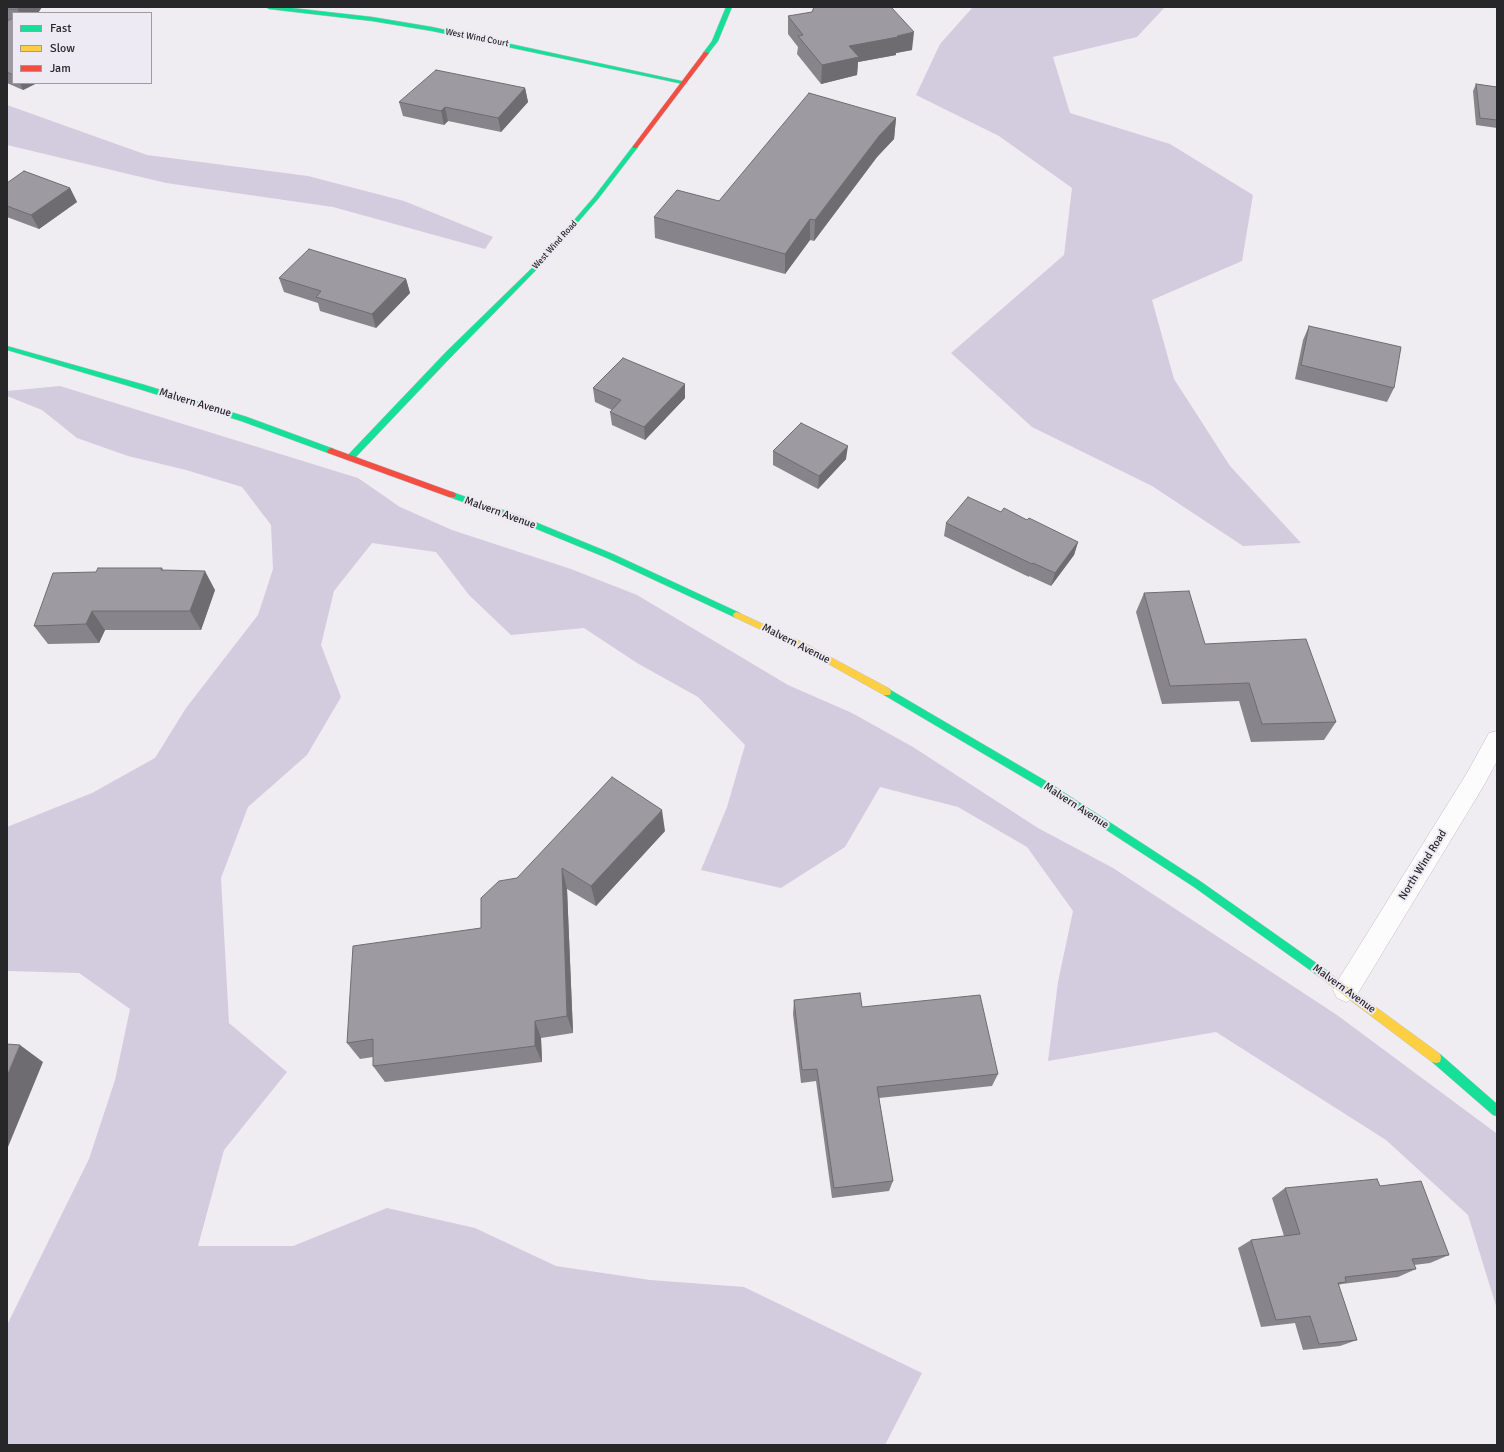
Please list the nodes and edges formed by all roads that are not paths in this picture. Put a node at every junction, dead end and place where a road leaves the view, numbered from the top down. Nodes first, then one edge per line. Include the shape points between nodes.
1 (269, 7) edge
2 (729, 7) edge
3 (683, 82) junction
4 (7, 348) edge
5 (350, 458) junction
6 (1497, 740) edge
7 (1346, 990) junction
8 (1497, 1110) edge

1 - 3 street, West Wind Court via 432,29
2 - 3 street, West Wind Road via 715,41
3 - 5 street, West Wind Road via 596,198 538,265
4 - 5 street, Malvern Avenue via 244,419
5 - 7 street, Malvern Avenue via 520,519 610,556 803,646 884,689 1048,787 1197,884
6 - 7 street, North Wind Road
7 - 8 street, Malvern Avenue via 1447,1067

